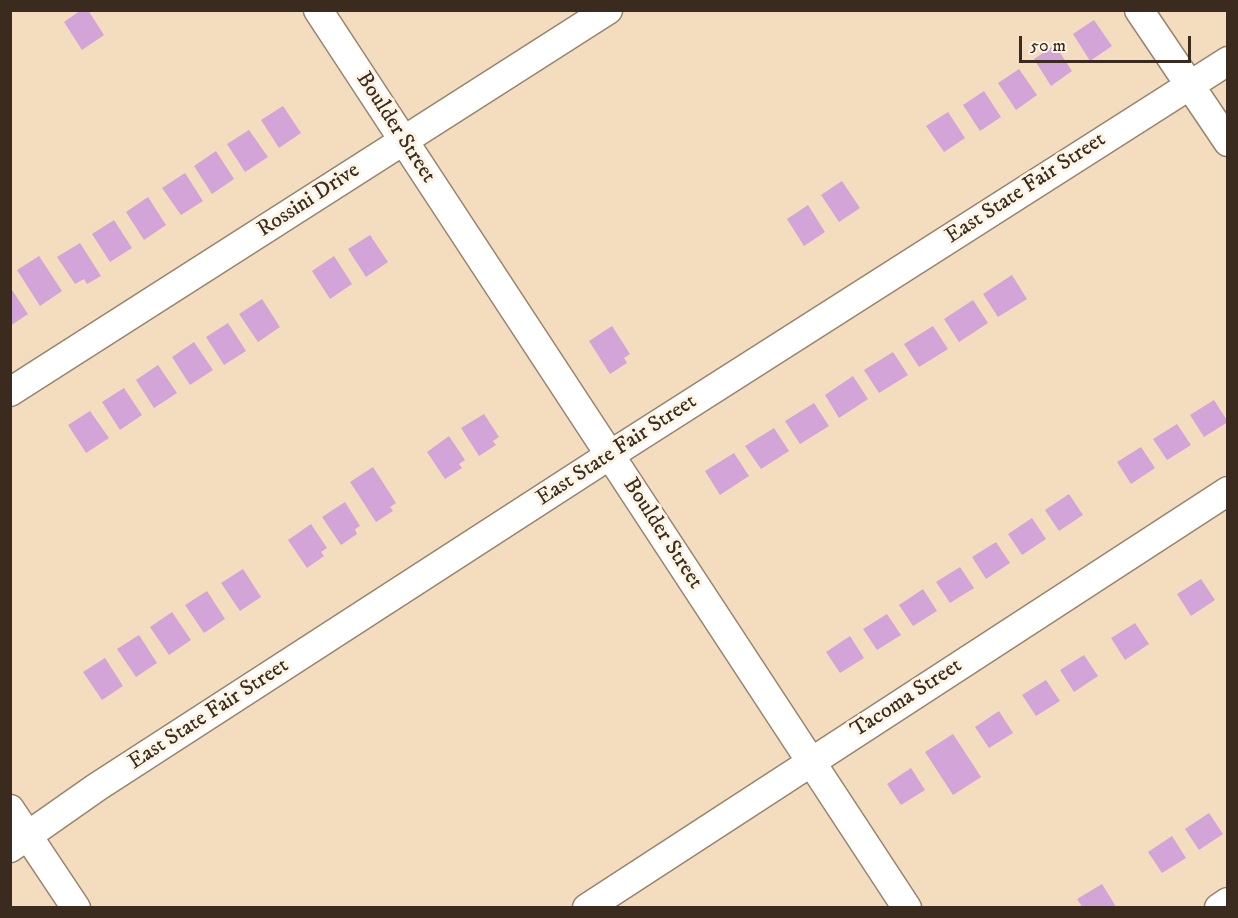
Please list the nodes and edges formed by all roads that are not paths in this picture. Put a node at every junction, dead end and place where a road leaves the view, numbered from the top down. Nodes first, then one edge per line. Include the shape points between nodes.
1 (318, 10) edge
2 (608, 10) edge
3 (1139, 10) edge
4 (1227, 61) edge
5 (1189, 85) junction
6 (403, 140) junction
7 (1227, 142) edge
8 (10, 392) edge
9 (610, 455) junction
10 (1227, 491) edge
11 (812, 762) junction
12 (10, 809) edge
13 (20, 842) edge
14 (1227, 902) edge
15 (76, 908) edge
16 (587, 908) edge
17 (907, 908) edge
18 (1219, 908) edge

1 - 6 street, Boulder Street
2 - 6 street, Rossini Drive
3 - 5 street
4 - 5 street, East State Fair Street
5 - 7 street
5 - 9 street, East State Fair Street
6 - 8 street, Rossini Drive
6 - 9 street, Boulder Street
9 - 11 street, Boulder Street
9 - 13 street, East State Fair Street via 97,787
10 - 11 street, Tacoma Street
11 - 16 street, Tacoma Street
11 - 17 street, Boulder Street
12 - 13 street
13 - 15 street
14 - 18 street

